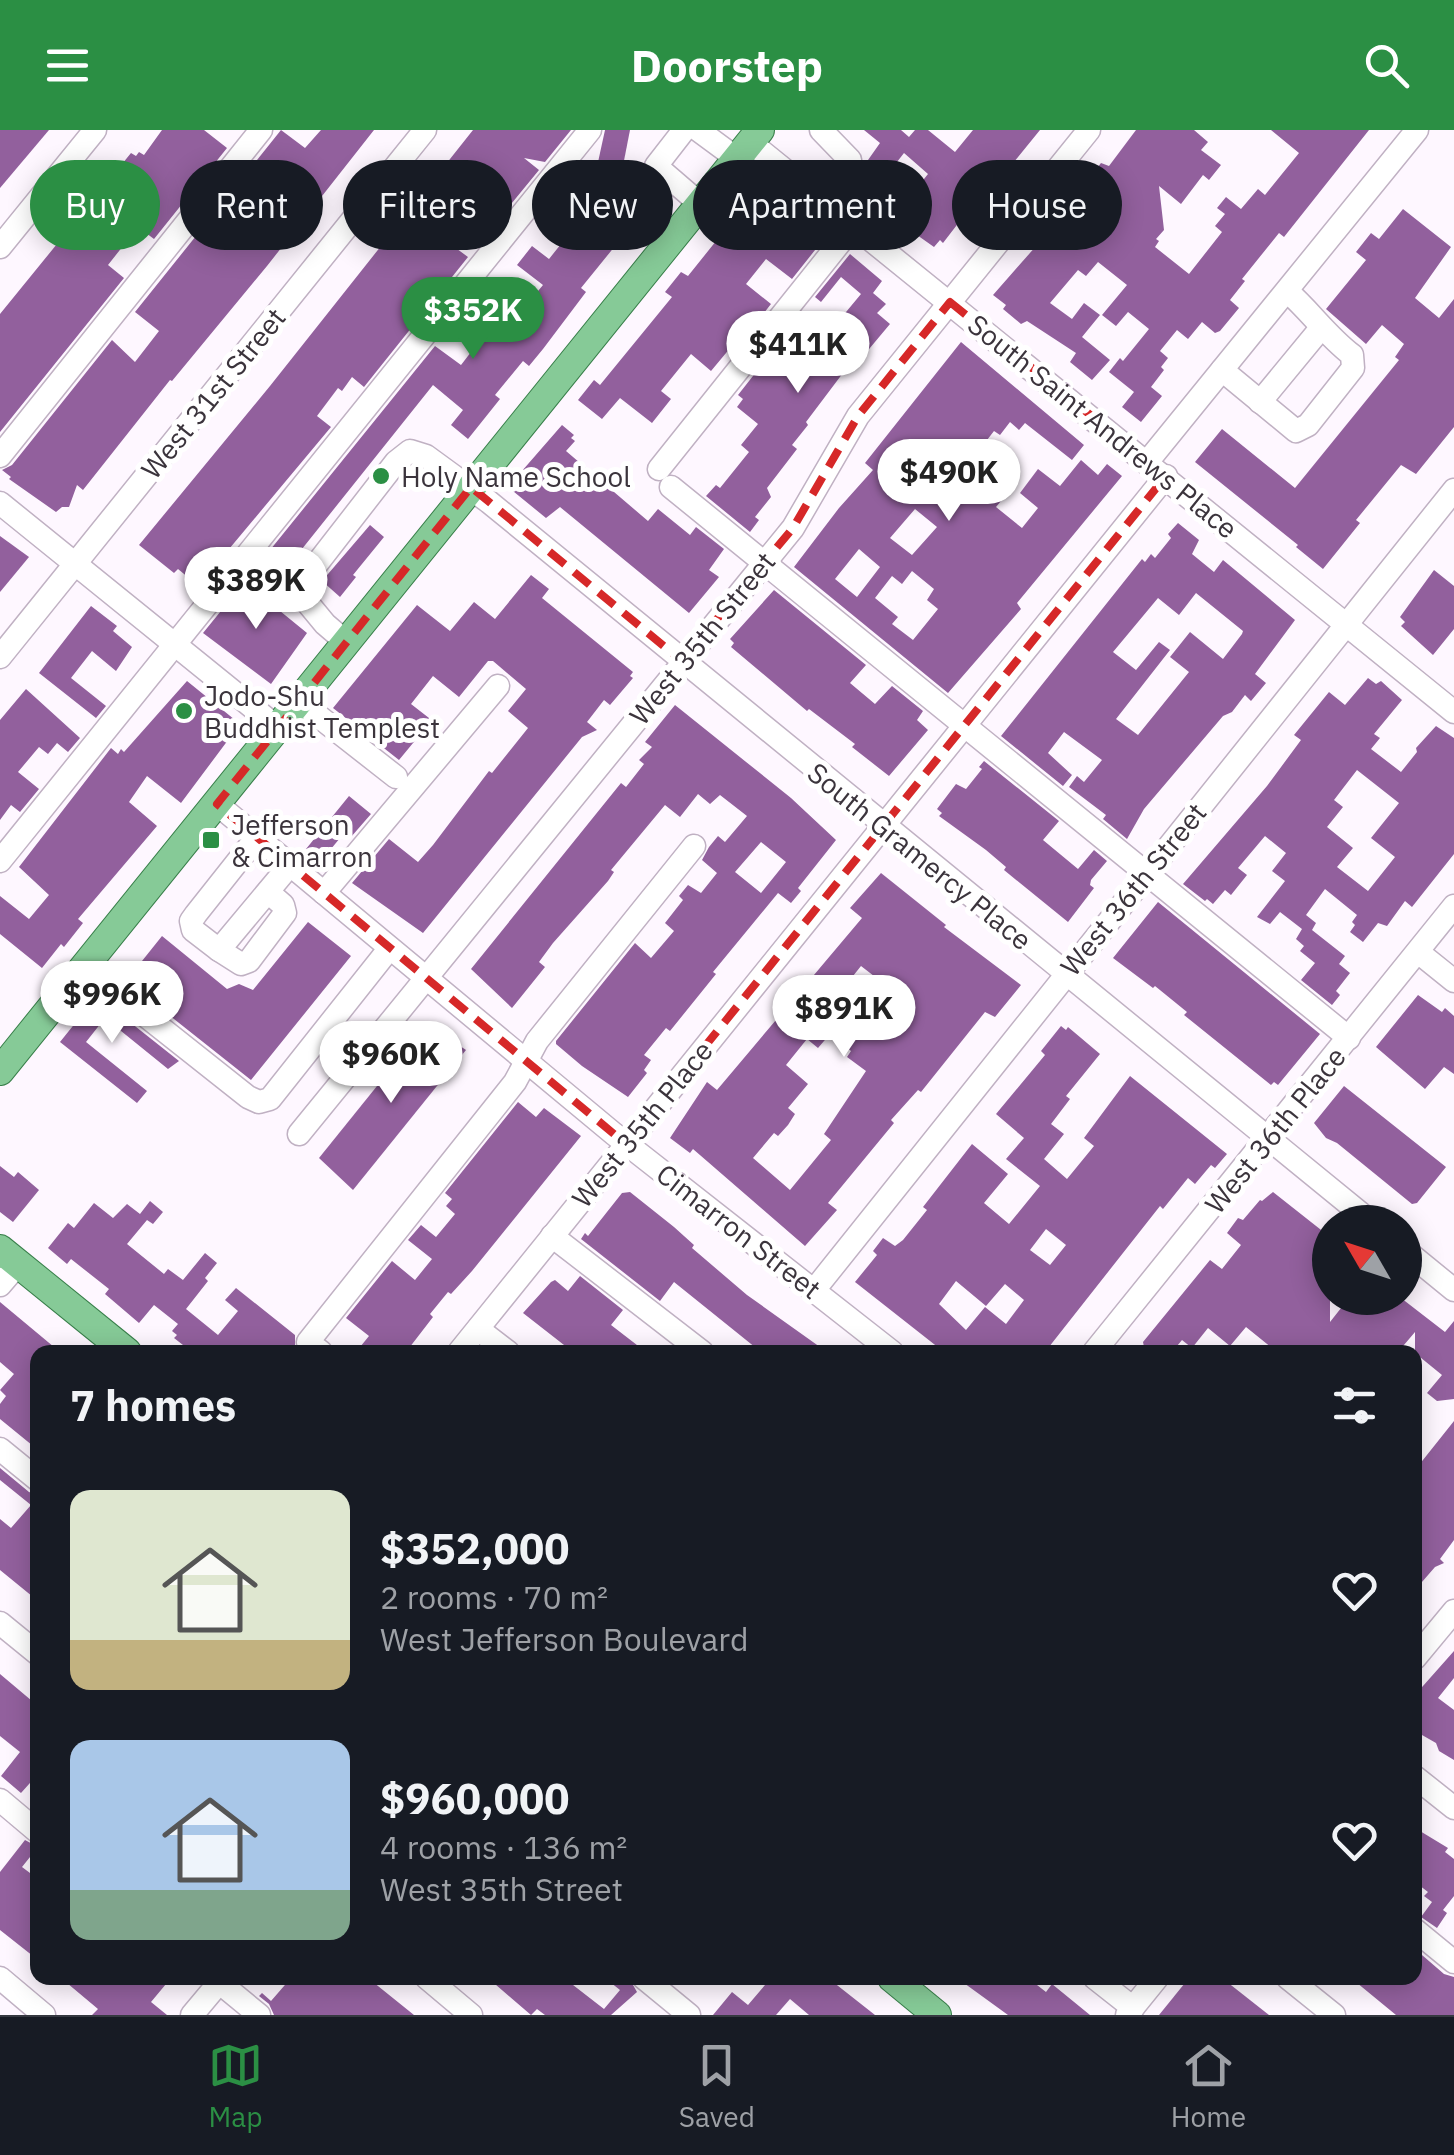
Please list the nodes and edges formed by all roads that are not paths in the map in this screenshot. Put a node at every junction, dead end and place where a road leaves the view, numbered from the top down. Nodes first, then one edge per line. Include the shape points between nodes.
1 (95, 130) edge
2 (261, 130) edge
3 (425, 130) edge
4 (590, 130) edge
5 (684, 130) edge
6 (698, 130) edge
7 (821, 130) edge
8 (1088, 130) edge
9 (1417, 130) edge
10 (749, 143) edge
11 (771, 160) edge
12 (850, 160) edge
13 (693, 197) edge
14 (693, 210) edge
15 (0, 246) edge
16 (835, 250) edge
17 (885, 250) edge
18 (1286, 291) junction
19 (950, 302) junction
20 (1321, 328) junction
21 (1222, 370) junction
22 (1260, 402) junction
23 (0, 456) edge
24 (1157, 469) junction
25 (471, 487) junction
26 (1454, 490) edge
27 (0, 504) edge
28 (244, 558) junction
29 (764, 562) junction
30 (75, 564) junction
31 (295, 592) junction
32 (1344, 625) junction
33 (346, 642) junction
34 (174, 644) junction
35 (0, 657) edge
36 (682, 661) junction
37 (498, 686) dead end
38 (299, 701) junction
39 (1454, 712) edge
40 (964, 726) junction
41 (278, 728) junction
42 (396, 777) dead end
43 (216, 804) junction
44 (884, 826) junction
45 (257, 838) junction
46 (694, 846) dead end
47 (0, 861) edge
48 (290, 865) junction
49 (1144, 874) junction
50 (324, 894) junction
51 (1454, 906) edge
52 (389, 949) junction
53 (1418, 952) junction
54 (84, 967) junction
55 (1064, 974) junction
56 (426, 980) junction
57 (1454, 981) edge
58 (1349, 1038) junction
59 (526, 1061) junction
60 (0, 1071) edge
61 (270, 1099) junction
62 (1269, 1137) junction
63 (626, 1144) junction
64 (1351, 1205) edge
65 (552, 1236) junction
66 (1422, 1264) edge
67 (6, 1266) edge
68 (815, 1289) junction
69 (1454, 1290) edge
70 (478, 1329) junction
71 (117, 1345) edge
72 (312, 1345) edge
73 (465, 1345) edge
74 (499, 1345) edge
75 (693, 1345) edge
76 (883, 1345) edge
77 (1100, 1345) edge
78 (0, 1449) edge
79 (30, 1473) edge
80 (1454, 1611) edge
81 (0, 1622) edge
82 (30, 1647) edge
83 (1422, 1650) edge
84 (1422, 1783) edge
85 (0, 1800) edge
86 (1454, 1808) edge
87 (30, 1825) edge
88 (1422, 1936) edge
89 (1454, 1962) edge
90 (0, 1978) edge
91 (214, 1985) edge
92 (225, 1985) edge
93 (435, 1985) edge
94 (653, 1985) edge
95 (901, 1985) edge
96 (1102, 1985) edge
97 (1151, 1985) edge
98 (1297, 1985) edge
99 (1130, 2011) edge
100 (44, 2015) edge
101 (192, 2015) edge
102 (259, 2015) edge
103 (471, 2015) edge
104 (689, 2015) edge
105 (937, 2015) edge
106 (1334, 2015) edge

1 - 15 street
2 - 23 street
3 - 30 street, West 31st Street
4 - 28 street
5 - 13 street via 656,166
6 - 10 street, South Saint Andrews Place
7 - 12 street
8 - 19 street, West 35th Street
9 - 18 street, West 35th Place
10 - 11 street, South Saint Andrews Place
14 - 25 main road
16 - 29 street via 665,478
17 - 19 street, South Saint Andrews Place
18 - 20 street
18 - 21 street, West 35th Place
19 - 24 street, South Saint Andrews Place
19 - 29 street, West 35th Street via 858,416 807,507
20 - 22 street
20 - 22 street via 1352,355 1353,368 1308,426 1296,431
21 - 22 street
21 - 24 street, West 35th Place
24 - 32 street, South Saint Andrews Place
24 - 40 street, West 35th Place
25 - 31 street, South Gramercy Place via 410,451
25 - 33 main road
25 - 36 street, South Gramercy Place
26 - 32 street, West 36th Street
27 - 30 street
28 - 31 street
28 - 34 street
29 - 36 street, West 35th Street
29 - 40 street
30 - 34 street
30 - 35 street, West 31st Street
31 - 33 street
32 - 39 street, South Saint Andrews Place
32 - 49 street, West 36th Street
33 - 38 main road
34 - 41 street
34 - 47 street
36 - 44 street, South Gramercy Place
36 - 56 street, West 35th Street
37 - 50 street
38 - 41 main road
38 - 42 street
40 - 44 street, West 35th Place
40 - 49 street
41 - 43 main road
43 - 45 street, Cimarron Street
43 - 54 main road
44 - 55 street, South Gramercy Place
44 - 63 street, West 35th Place
45 - 48 street, Cimarron Street
45 - 48 street via 191,921 193,930 241,964 248,962 285,913 268,892
46 - 59 street
48 - 50 street, Cimarron Street
49 - 55 street, West 36th Street
49 - 58 street
50 - 52 street, Cimarron Street
51 - 53 street, West 36th Place
52 - 56 street, Cimarron Street
52 - 61 street
53 - 57 street
53 - 58 street, West 36th Place
54 - 60 main road
54 - 61 street via 248,1097
55 - 62 street, South Gramercy Place
55 - 68 street, West 36th Street
56 - 59 street, Cimarron Street
56 - 61 street, West 35th Street via 302,1131
58 - 62 street, West 36th Place
59 - 63 street, Cimarron Street
59 - 72 street
62 - 64 street, South Gramercy Place
62 - 77 street, West 36th Place
63 - 65 street, West 35th Place
63 - 68 street, Cimarron Street
65 - 70 street, West 35th Place
65 - 75 street
66 - 69 street
67 - 71 main road
68 - 76 street, Cimarron Street
70 - 73 street, West 35th Place
70 - 74 street
78 - 79 street
80 - 83 street
81 - 82 street
84 - 86 street
85 - 87 street
88 - 89 street
90 - 100 street
91 - 101 street
92 - 102 street
93 - 103 street
94 - 104 street
95 - 105 main road
96 - 99 street
97 - 99 street
98 - 106 street

